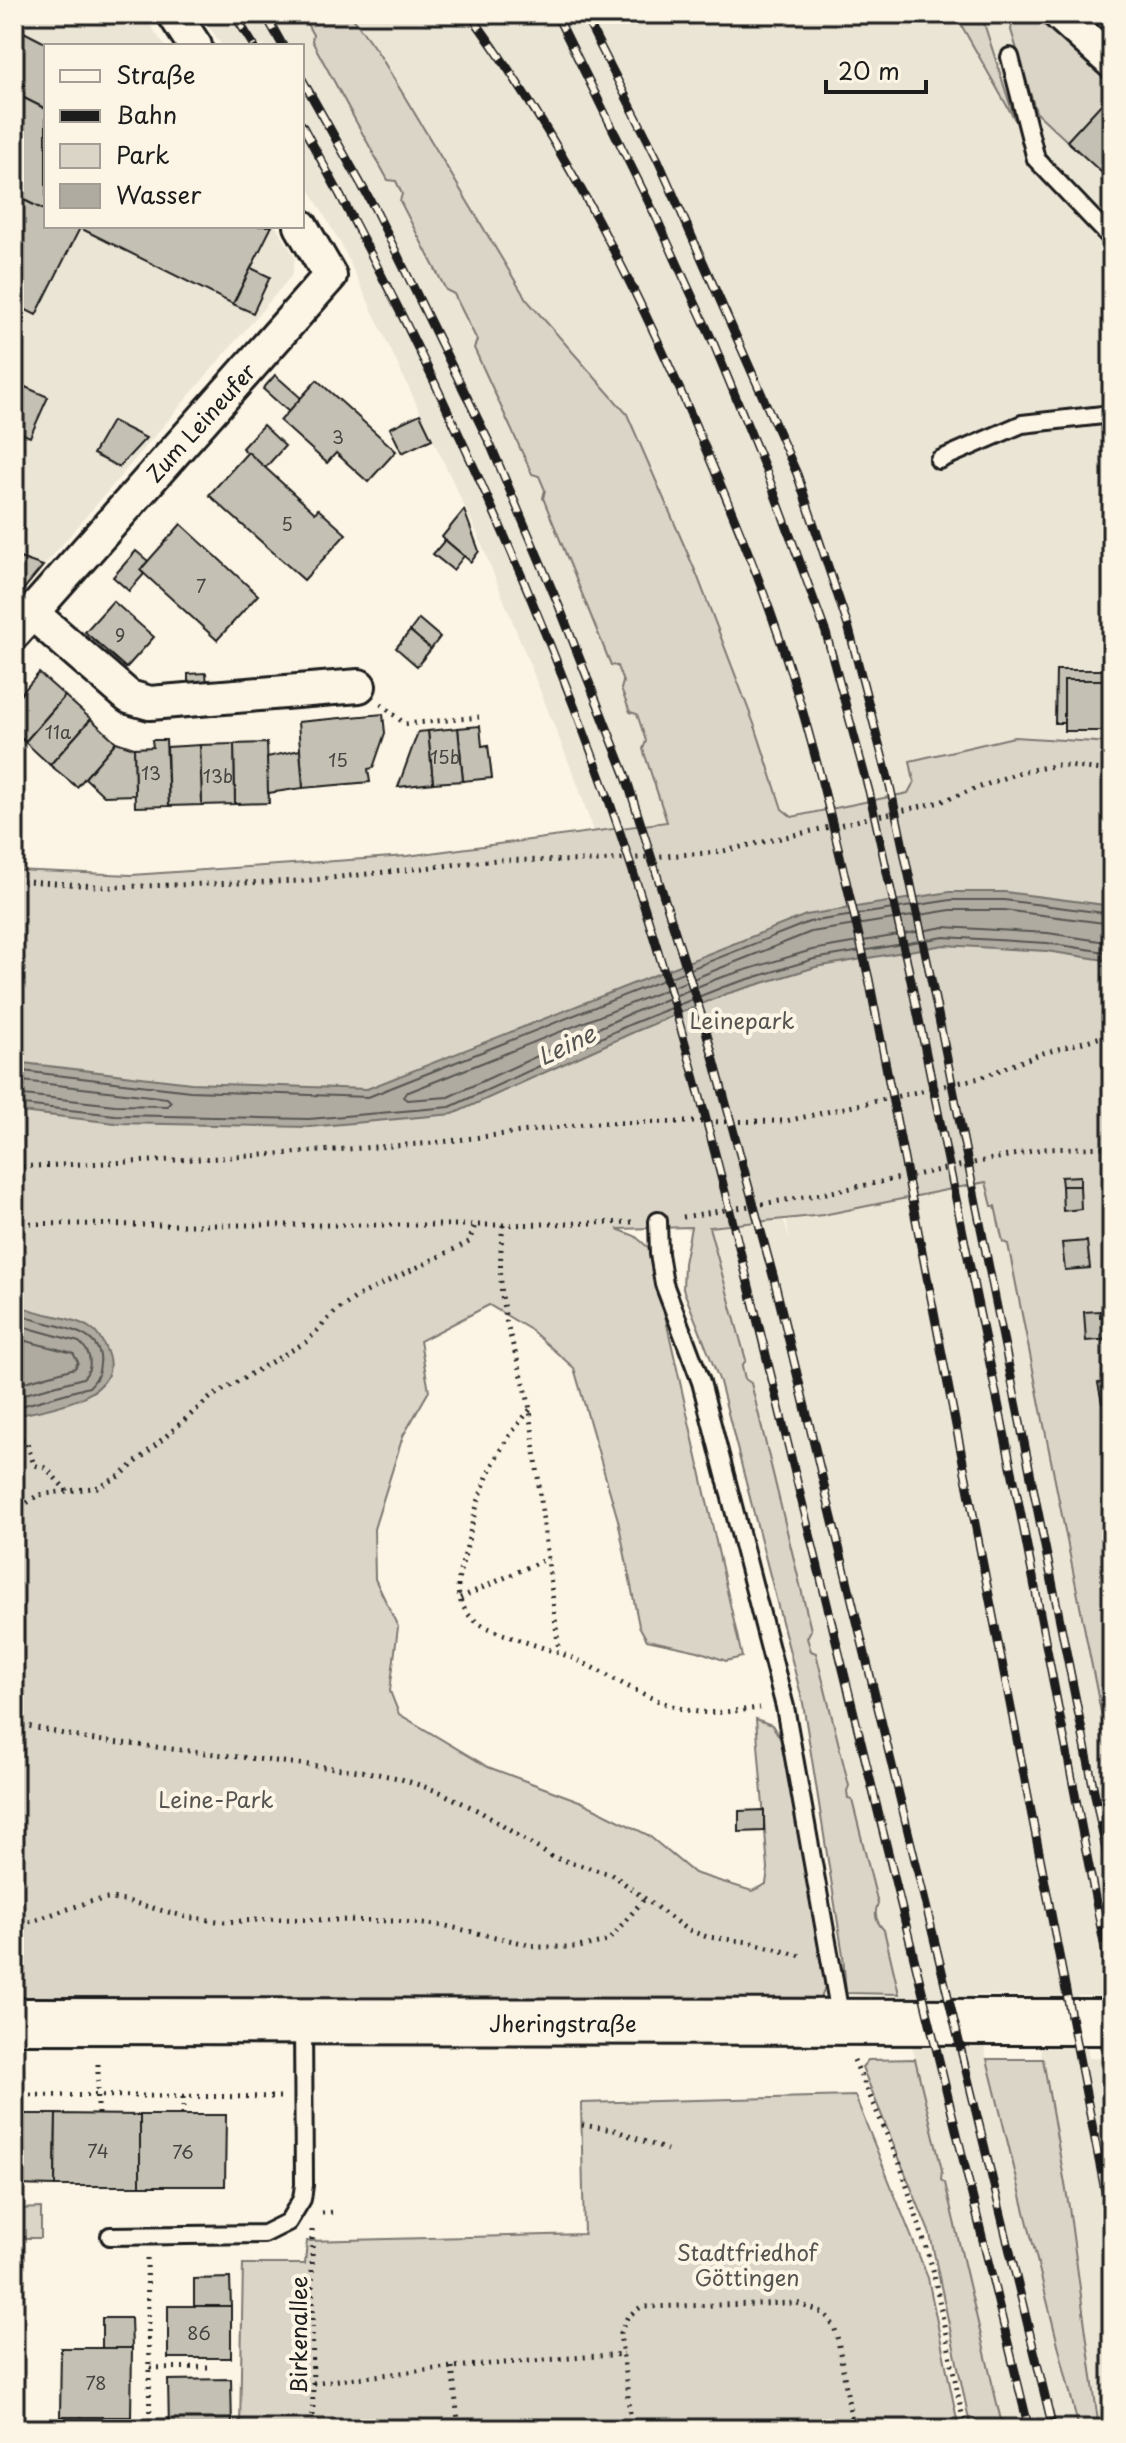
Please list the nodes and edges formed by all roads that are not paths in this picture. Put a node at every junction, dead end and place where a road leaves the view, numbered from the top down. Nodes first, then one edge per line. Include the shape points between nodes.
1 (174, 14) edge
2 (1059, 14) edge
3 (194, 44) edge
4 (1010, 57) dead end
5 (1112, 62) edge
6 (302, 228) edge
7 (1112, 239) edge
8 (1112, 414) edge
9 (939, 460) dead end
10 (23, 623) edge
11 (359, 686) road end
12 (658, 1221) road end
13 (14, 2021) edge
14 (303, 2021) junction
15 (1112, 2022) edge
16 (845, 2035) junction
17 (110, 2236) dead end

1 - 3 street
2 - 5 street
4 - 7 lane via 1036,159
6 - 10 street, Zum Leineufer via 330,276
8 - 9 lane via 1022,424
10 - 11 street, Zum Leineufer via 129,697 150,703
12 - 16 lane via 664,1284 701,1382 785,1707
13 - 14 main road, Jheringstraße
14 - 16 main road, Jheringstraße
14 - 17 lane via 304,2185 288,2222 264,2234
15 - 16 main road, Jheringstraße

